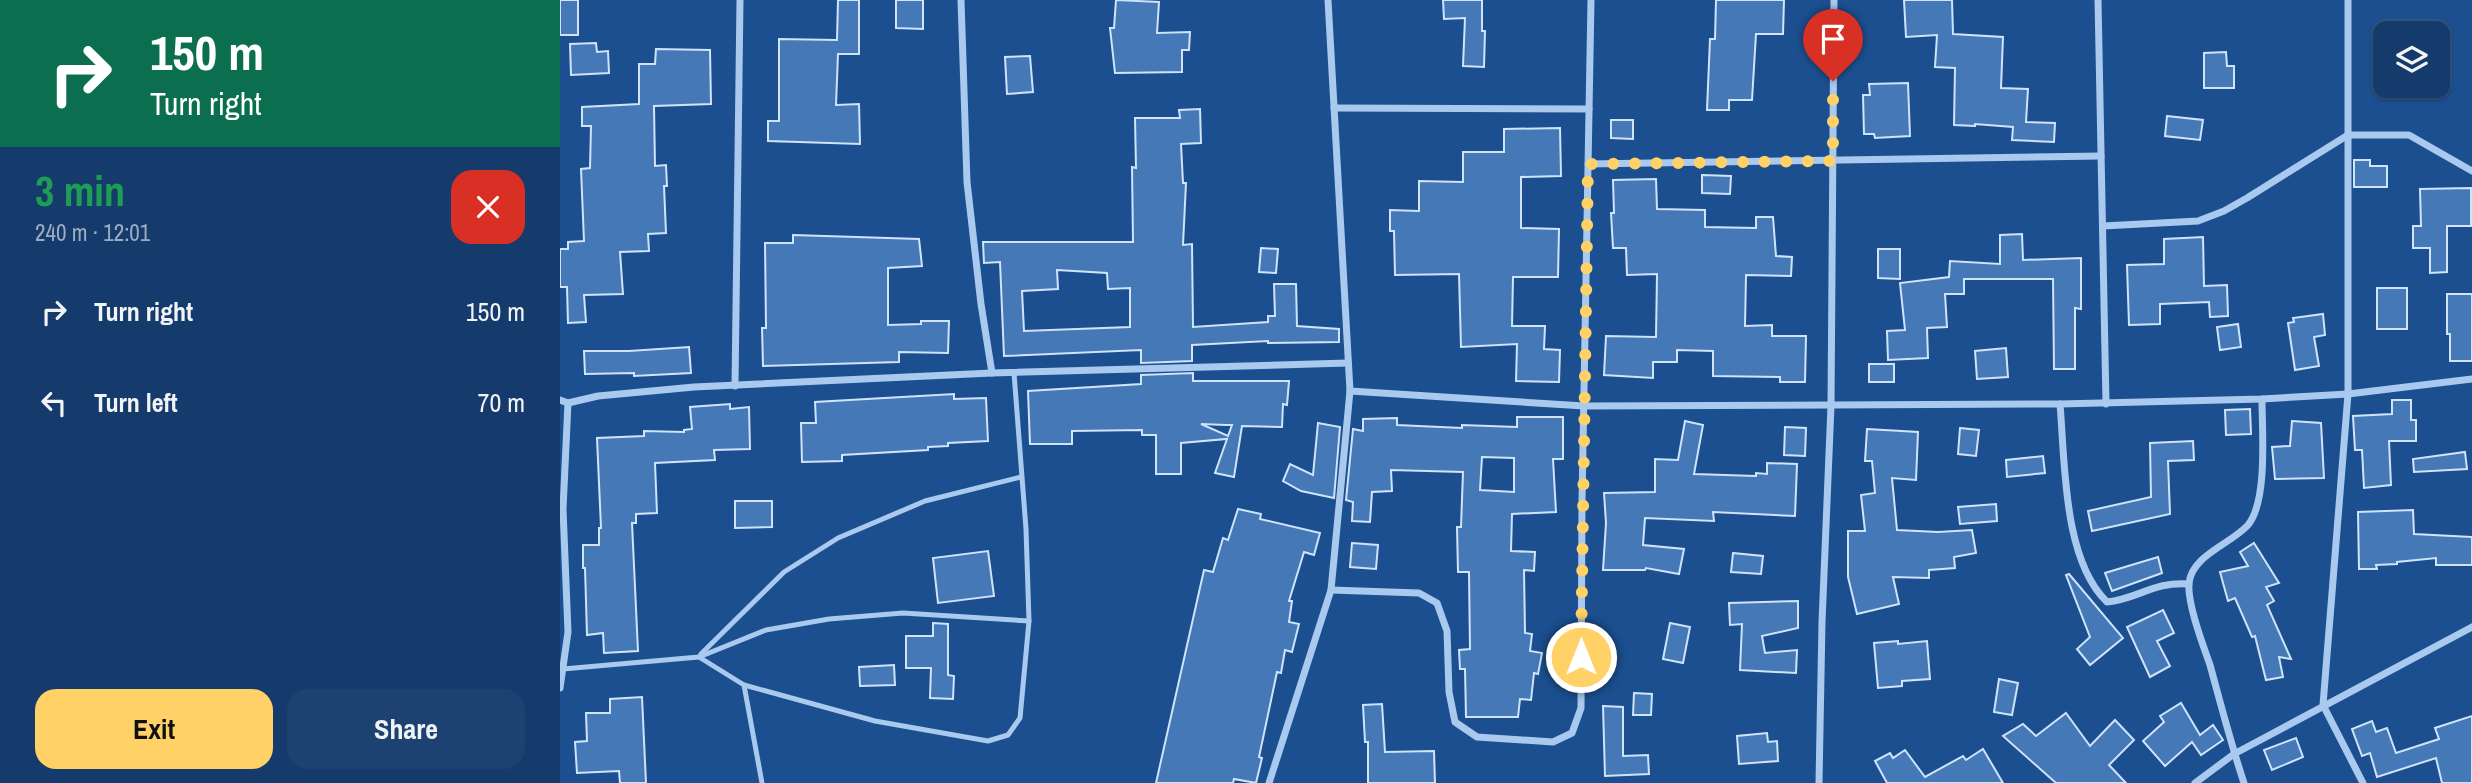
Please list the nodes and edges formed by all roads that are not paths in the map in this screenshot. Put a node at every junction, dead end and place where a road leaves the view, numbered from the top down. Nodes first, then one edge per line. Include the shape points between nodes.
1 (740, 0) edge
2 (961, 0) edge
3 (1328, 0) edge
4 (1591, 0) edge
5 (1834, 0) edge
6 (2098, 0) edge
7 (2348, 0) edge
8 (1334, 108) junction
9 (1589, 109) junction
10 (2348, 135) junction
11 (2101, 156) junction
12 (1833, 161) junction
13 (1588, 164) junction
14 (2472, 171) edge
15 (2102, 226) junction
16 (1348, 363) junction
17 (992, 373) junction
18 (1014, 373) junction
19 (2472, 379) edge
20 (735, 386) junction
21 (1350, 391) junction
22 (2348, 394) junction
23 (2262, 399) junction
24 (564, 402) edge
25 (2060, 404) junction
26 (2106, 404) junction
27 (1584, 406) junction
28 (1831, 406) junction
29 (1021, 477) junction
30 (561, 509) edge
31 (2189, 584) junction
32 (1331, 590) junction
33 (1029, 621) junction
34 (2472, 626) edge
35 (699, 657) junction
36 (563, 669) junction
37 (744, 685) junction
38 (560, 688) edge
39 (2323, 705) junction
40 (2234, 754) junction
41 (762, 783) edge
42 (1269, 783) edge
43 (1819, 783) edge
44 (2195, 783) edge
45 (2244, 783) edge
46 (2363, 783) edge

1 - 20 street
2 - 17 street via 967,182
3 - 8 street
4 - 9 street
5 - 12 street
6 - 11 street
7 - 10 street
8 - 9 street
8 - 16 street
9 - 13 street
10 - 14 street via 2409,135
10 - 15 street via 2236,204 2198,221
10 - 22 street
11 - 12 street
11 - 15 street
12 - 13 street
12 - 28 street
13 - 27 street
15 - 26 street
16 - 18 street
16 - 21 street
17 - 18 street
17 - 20 street
18 - 29 lane
19 - 22 street
20 - 24 street
21 - 27 street
21 - 32 street
22 - 23 street
22 - 39 street
23 - 26 street
23 - 31 street via 2262,465 2255,511 2248,524 2194,567
24 - 30 street
25 - 26 street
25 - 28 street
25 - 31 street via 2076,541 2097,593 2107,602 2119,601 2158,585
27 - 28 street
27 - 32 street via 1581,708 1572,733 1553,742 1477,737 1455,722 1447,631 1437,603 1419,593
28 - 43 street
29 - 33 lane
29 - 35 lane via 925,501 838,538 784,572
30 - 36 street via 568,632
31 - 40 street
32 - 42 street
33 - 35 lane via 904,613 829,619 766,631
33 - 37 lane via 1020,718 1008,735 988,741 876,721
34 - 39 street
35 - 36 lane
35 - 37 lane
36 - 38 street
37 - 41 lane
39 - 40 street
39 - 46 street
40 - 44 street
40 - 45 street

